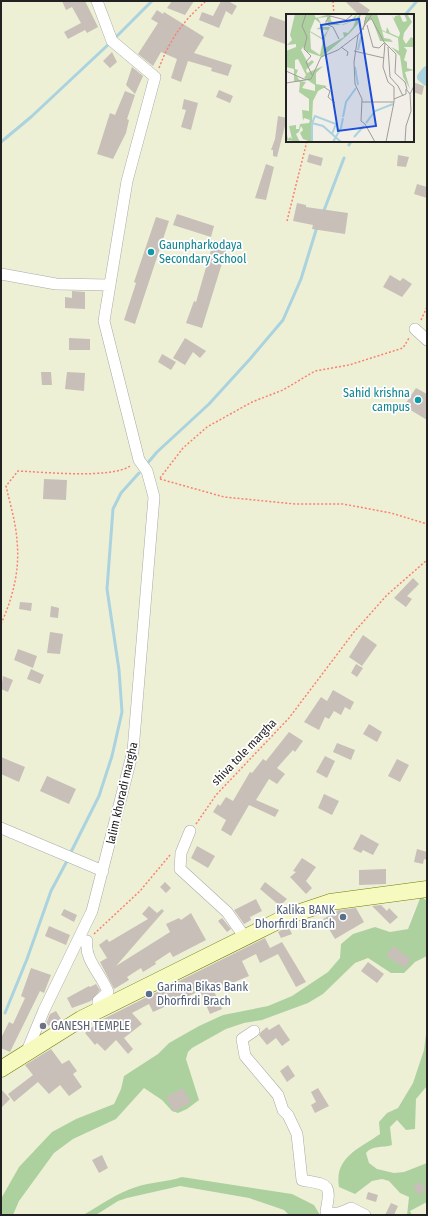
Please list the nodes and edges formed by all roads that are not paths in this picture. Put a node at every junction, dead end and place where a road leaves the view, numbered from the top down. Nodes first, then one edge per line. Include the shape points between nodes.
1 (97, 1) edge
2 (1, 274) edge
3 (110, 285) junction
4 (415, 329) road end
5 (427, 340) edge
6 (1, 828) edge
7 (190, 831) road end
8 (103, 871) junction
9 (427, 889) edge
10 (244, 936) junction
11 (87, 941) road end
12 (98, 1011) junction
13 (254, 1030) dead end
14 (27, 1051) junction
15 (1, 1069) edge
16 (365, 1215) edge

1 - 3 street via 112,41 155,77 127,181
2 - 3 street via 56,284
3 - 8 street, lalim khoradi margha via 104,321 139,460 147,471 154,497 133,751
4 - 5 street
6 - 8 street
7 - 10 street via 181,853 180,869 227,912
8 - 14 street, lalim khoradi margha via 92,911
9 - 10 street via 330,902 288,916
10 - 12 street
11 - 12 street via 87,954 108,992 98,1001
12 - 14 street
13 - 16 street via 242,1039 245,1056 278,1095 283,1110 297,1134 302,1180 319,1182 327,1188 329,1195 326,1211 330,1214 351,1208
14 - 15 street

